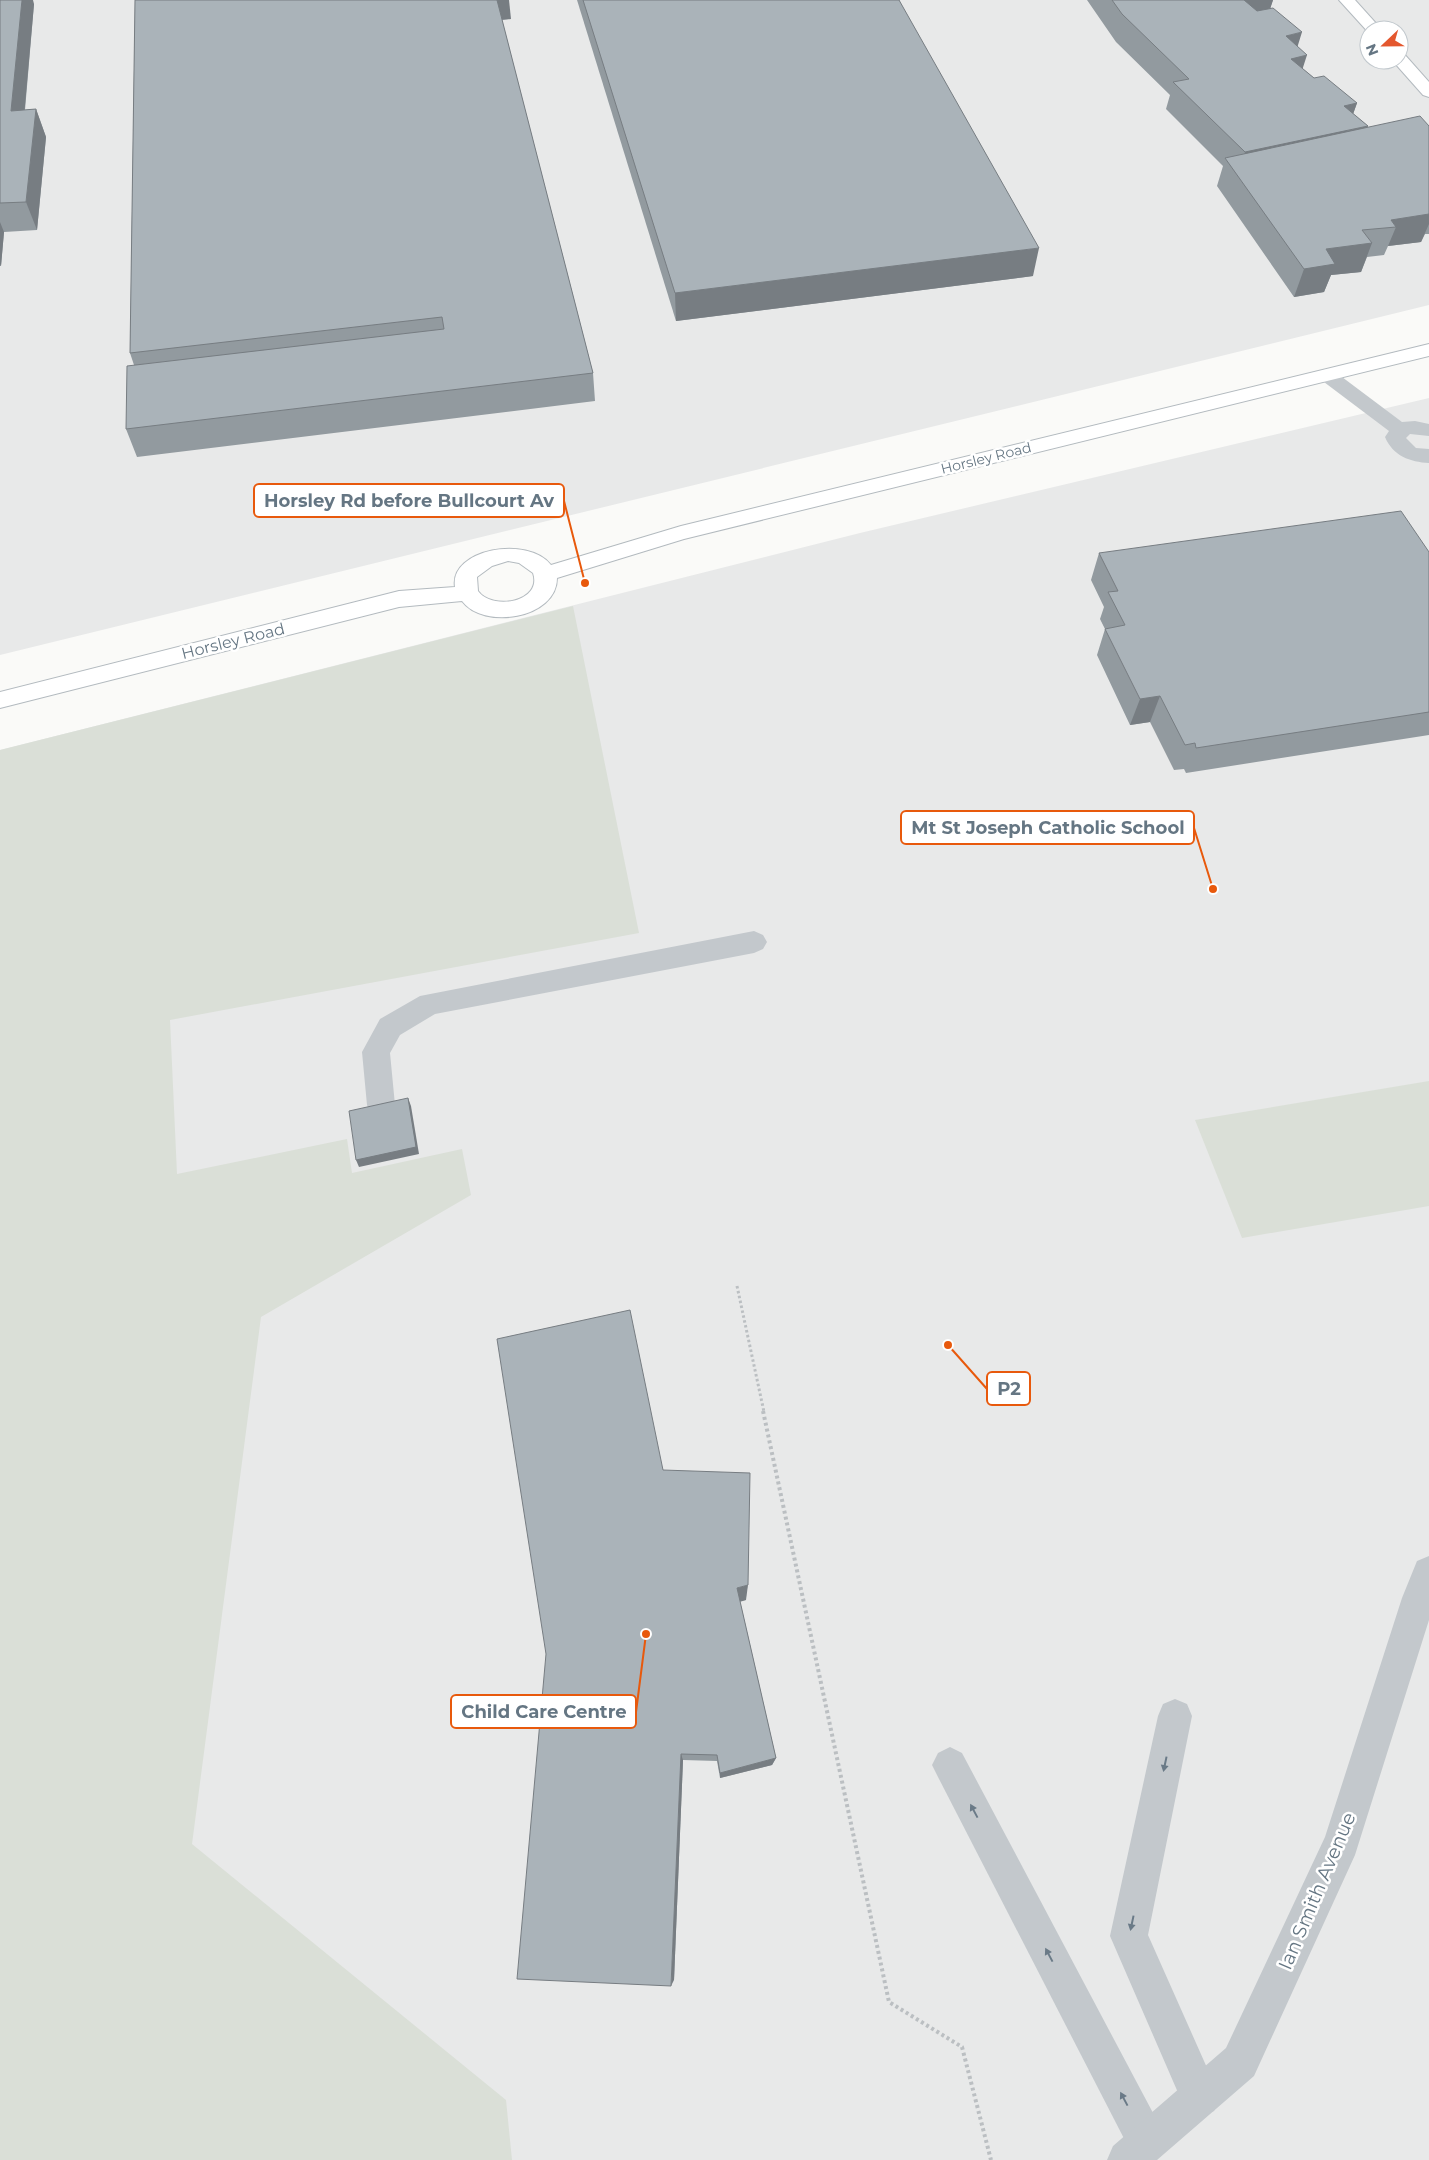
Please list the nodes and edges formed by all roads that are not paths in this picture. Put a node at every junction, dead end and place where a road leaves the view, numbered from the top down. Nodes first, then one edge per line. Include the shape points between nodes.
1 (1347, 0) edge
2 (1365, 20) edge
3 (1409, 69) edge
4 (1429, 92) edge
5 (1429, 350) edge
6 (1328, 375) junction
7 (1400, 430) junction
8 (1429, 430) edge
9 (1429, 456) edge
10 (545, 574) junction
11 (467, 593) junction
12 (0, 700) edge
13 (754, 942) dead end
14 (381, 1105) edge
15 (1429, 1573) edge
16 (1175, 1716) dead end
17 (950, 1765) dead end
18 (1200, 2097) junction
19 (1137, 2151) edge

1 - 2 main road
3 - 4 main road
5 - 6 main road, Horsley Road
6 - 7 street
6 - 10 main road, Horsley Road via 681,533
7 - 8 street via 1415,427
7 - 9 street via 1395,438 1402,449
10 - 11 main road via 542,592 521,607 508,610 483,606
10 - 11 main road via 540,565 521,555 495,556 479,563 468,574
11 - 12 main road, Horsley Road via 400,599
13 - 14 street via 429,1004 390,1027 376,1052
15 - 18 street, Ian Smith Avenue via 1342,1842 1240,2062
16 -> 18 street via 1129,1936
19 -> 17 street
18 - 19 street, Ian Smith Avenue

